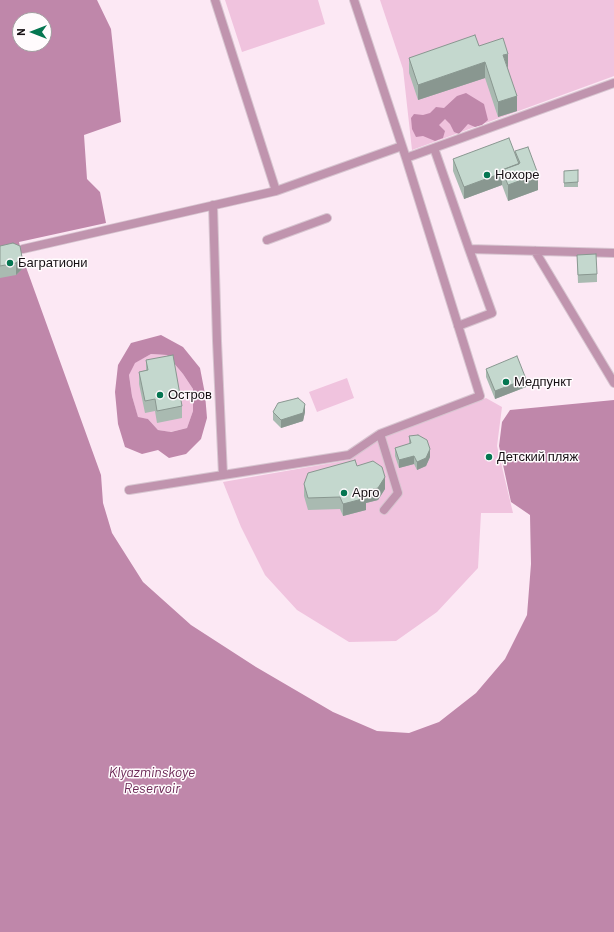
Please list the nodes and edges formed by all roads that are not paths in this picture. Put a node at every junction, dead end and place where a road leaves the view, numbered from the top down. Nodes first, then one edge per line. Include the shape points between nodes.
1 (215, 0) edge
2 (354, 0) edge
3 (614, 83) edge
4 (402, 146) junction
5 (434, 148) junction
6 (406, 158) junction
7 (276, 191) junction
8 (213, 205) junction
9 (326, 218) dead end
10 (267, 240) dead end
11 (23, 249) dead end
12 (469, 249) junction
13 (535, 251) junction
14 (614, 253) edge
15 (458, 326) junction
16 (614, 383) edge
17 (380, 434) junction
18 (223, 475) junction
19 (129, 490) dead end
20 (384, 510) dead end

1 - 7 lane
2 - 4 lane
3 - 5 lane
4 - 6 lane
4 - 7 lane
5 - 6 lane
5 - 12 lane
6 - 15 lane
7 - 8 lane
8 - 11 lane
8 - 18 lane
9 - 10 lane
12 - 13 lane
12 - 15 lane via 492,312
13 - 14 lane
13 - 16 lane
15 - 17 lane via 480,396
17 - 18 lane via 349,455
17 - 20 lane via 398,493
18 - 19 lane

